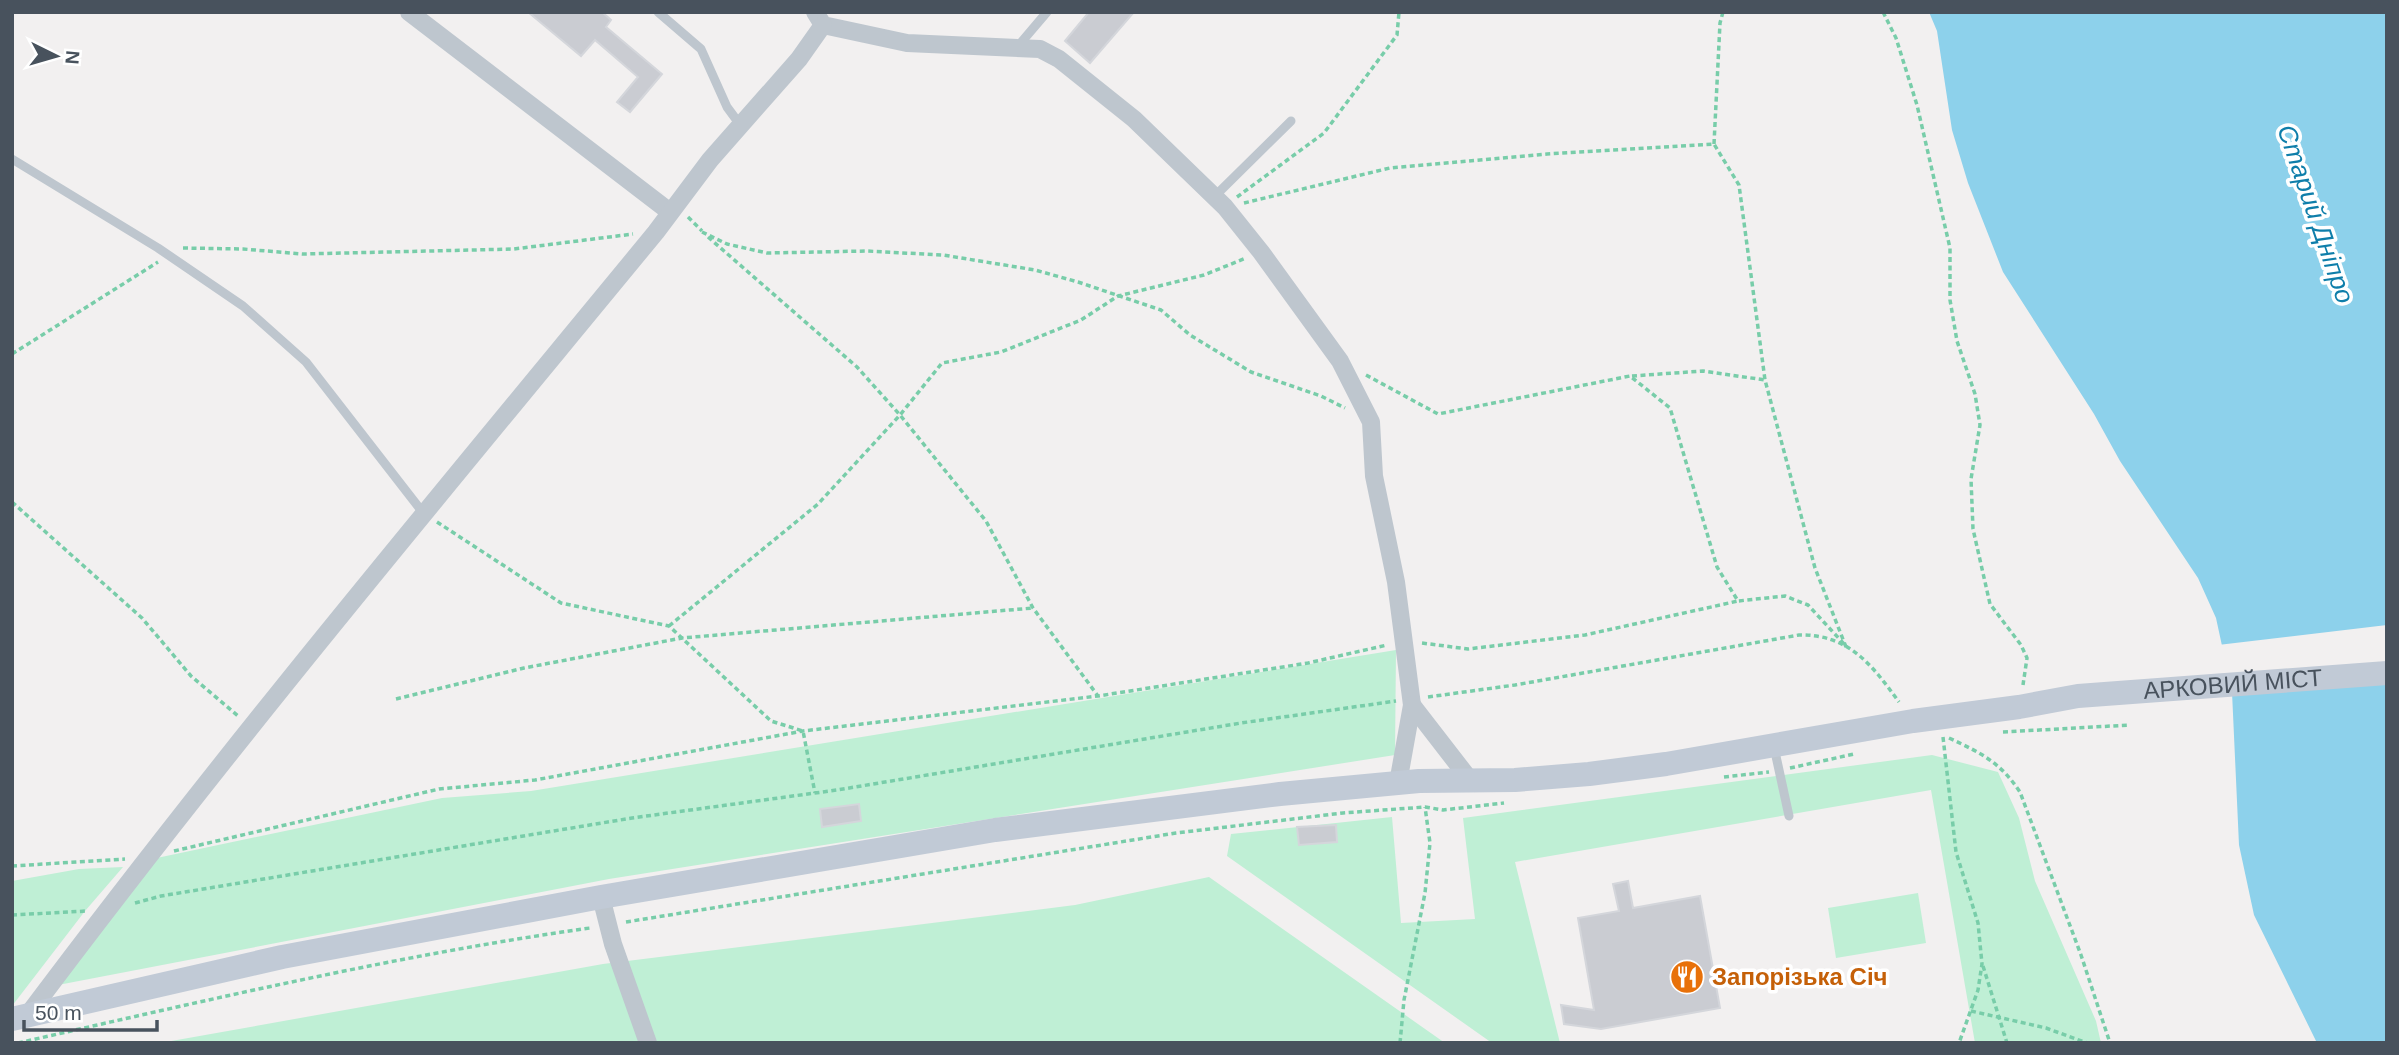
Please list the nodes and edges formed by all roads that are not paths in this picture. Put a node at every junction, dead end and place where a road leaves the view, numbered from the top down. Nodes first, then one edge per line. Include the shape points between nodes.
1 (409, 12) edge
2 (658, 12) edge
3 (1047, 12) edge
4 (819, 19) edge
5 (1018, 46) junction
6 (1291, 121) dead end
7 (741, 126) junction
8 (12, 159) edge
9 (1219, 202) junction
10 (673, 209) junction
11 (424, 514) junction
12 (2387, 673) edge
13 (1411, 702) junction
14 (1773, 746) junction
15 (1470, 780) junction
16 (1398, 783) junction
17 (1788, 816) dead end
18 (601, 897) junction
19 (20, 1017) edge
20 (648, 1043) edge

1 - 10 street
2 - 7 lane via 701,49 727,107
3 - 5 lane
4 - 5 street via 907,43
4 - 7 street via 799,59
5 - 9 street via 1059,58 1133,118
6 - 9 lane
7 - 10 street
8 - 11 lane via 171,256 243,306 306,362
9 - 13 street via 1340,361 1371,422 1374,476 1396,582
10 - 11 street
11 - 19 street
12 - 14 main road, АРКОВИЙ МІСТ via 2078,696
13 - 15 street
13 - 16 street
14 - 15 main road, АРКОВИЙ МІСТ via 1589,774
14 - 17 lane
15 - 16 main road, АРКОВИЙ МІСТ
16 - 18 main road, АРКОВИЙ МІСТ via 995,830
18 - 19 main road, АРКОВИЙ МІСТ via 282,957
18 - 20 street

